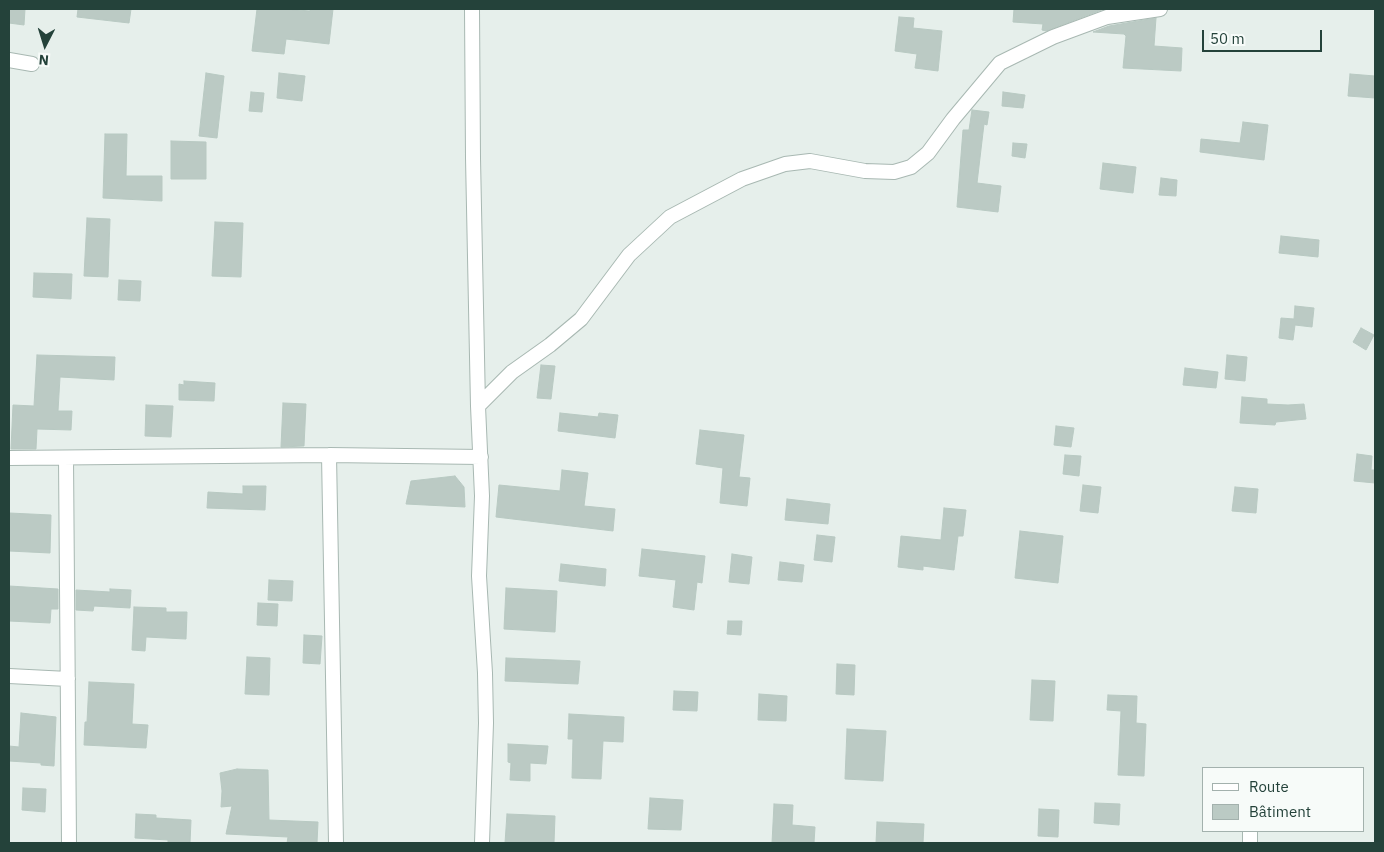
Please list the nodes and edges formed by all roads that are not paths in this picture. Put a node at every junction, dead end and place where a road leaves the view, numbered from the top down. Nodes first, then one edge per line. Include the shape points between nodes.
1 (472, 9) edge
2 (1160, 9) edge
3 (9, 60) edge
4 (32, 64) dead end
5 (478, 406) junction
6 (329, 455) junction
7 (480, 457) junction
8 (9, 458) edge
9 (66, 458) junction
10 (9, 676) edge
11 (68, 679) junction
12 (69, 843) edge
13 (336, 843) edge
14 (482, 843) edge

1 - 5 street
2 - 5 street via 1107,17 1053,37 1000,63 928,153 911,167 894,172 865,171 810,161 785,164 742,180 670,217 629,255 581,319 512,372
3 - 4 street
5 - 7 street
6 - 7 street
6 - 9 street
6 - 13 street
7 - 14 street via 479,576 486,723
8 - 9 street
9 - 11 street
10 - 11 street
11 - 12 street

